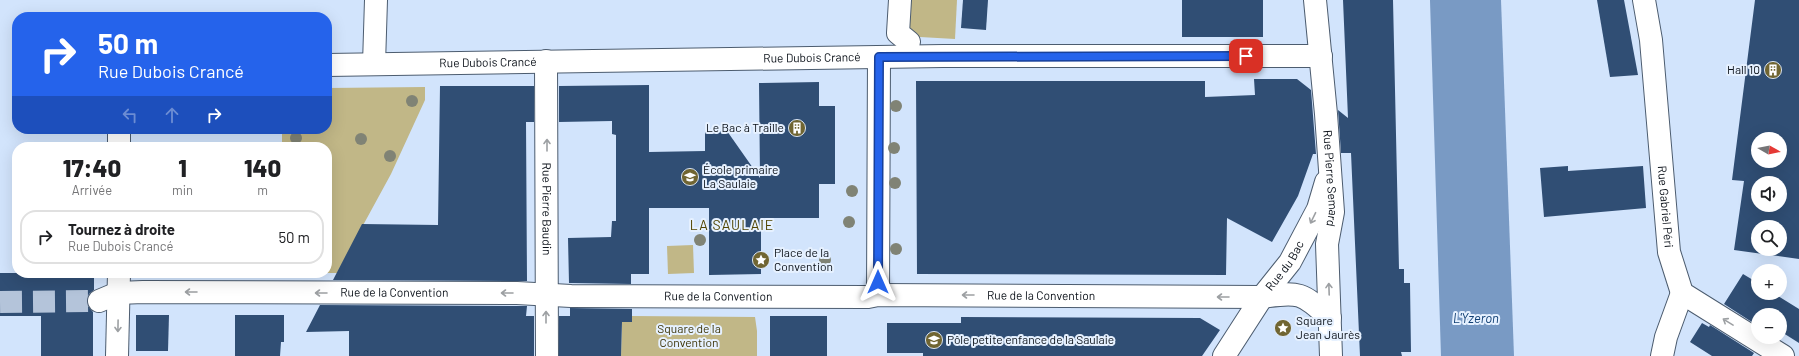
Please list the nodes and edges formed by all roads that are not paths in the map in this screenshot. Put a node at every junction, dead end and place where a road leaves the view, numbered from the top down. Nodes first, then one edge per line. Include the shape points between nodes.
1 (376, 0) edge
2 (900, 0) edge
3 (1315, 0) edge
4 (1644, 0) edge
5 (908, 42) dead end
6 (1321, 56) junction
7 (879, 57) junction
8 (546, 61) junction
9 (374, 64) junction
10 (332, 65) edge
11 (1330, 168) junction
12 (112, 289) edge
13 (1682, 293) junction
14 (546, 295) junction
15 (878, 295) junction
16 (1262, 297) junction
17 (1330, 318) junction
18 (117, 356) edge
19 (547, 356) edge
20 (1224, 356) edge
21 (1331, 356) edge
22 (1662, 356) edge
23 (1783, 356) edge

1 - 9 street
2 - 5 street via 898,33
3 - 6 street, Rue Pierre Semard
4 - 13 street, Rue Gabriel Péri via 1651,40 1669,252
6 - 7 street, Rue Dubois Crancé
6 - 11 street, Rue Pierre Semard
7 - 8 street, Rue Dubois Crancé
7 - 15 street
8 - 9 street, Rue Dubois Crancé
14 -> 8 street, Rue Pierre Baudin
9 - 10 street, Rue Dubois Crancé
11 -> 16 street, Rue du Bac via 1318,209 1304,238 1290,262
17 -> 11 street, Rue Pierre Semard via 1328,244 1333,212
14 -> 12 street, Rue de la Convention
12 -> 18 street
13 - 22 street
23 -> 13 street
14 - 15 street, Rue de la Convention via 868,298
19 -> 14 street, Rue Pierre Baudin
16 -> 15 street, Rue de la Convention
16 - 17 street, Rue de la Convention via 1299,295 1311,301
16 - 20 street, Rue du Bac
17 - 21 street, Rue Pierre Semard

